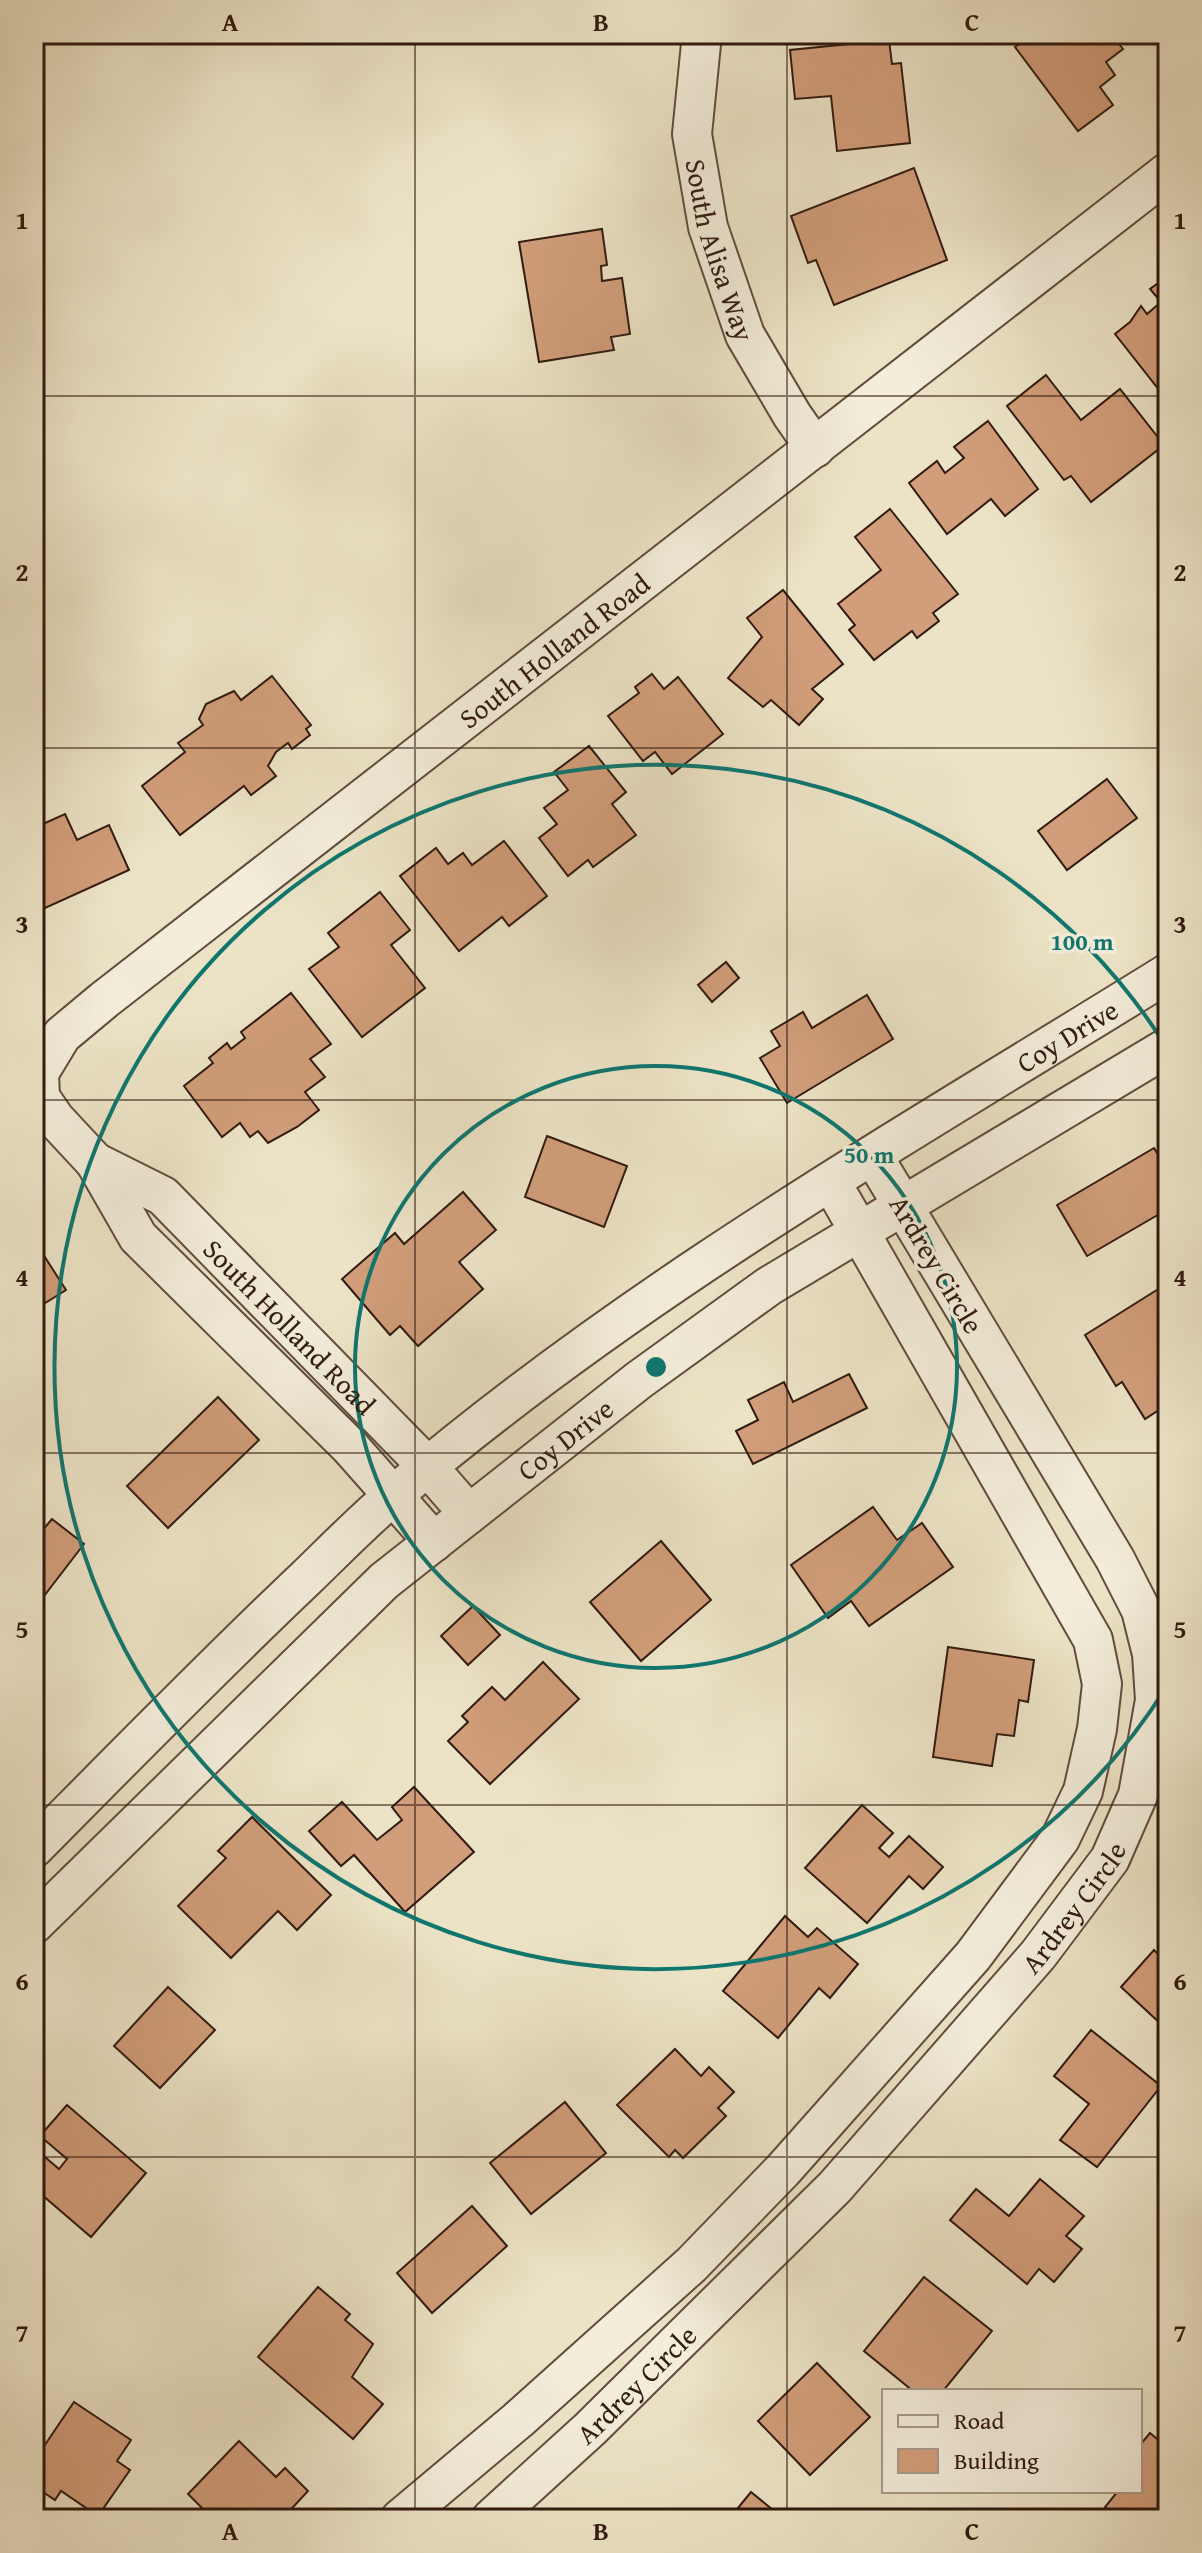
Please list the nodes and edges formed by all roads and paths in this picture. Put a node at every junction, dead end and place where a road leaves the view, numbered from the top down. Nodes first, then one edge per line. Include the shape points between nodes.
1 (702, 34) edge
2 (1168, 172) edge
3 (815, 448) junction
4 (1168, 973) edge
5 (1168, 1047) edge
6 (873, 1156) junction
7 (95, 1162) junction
8 (831, 1182) junction
9 (902, 1206) junction
10 (859, 1232) junction
11 (428, 1467) junction
12 (394, 1495) junction
13 (469, 1514) junction
14 (434, 1542) junction
15 (34, 1848) edge
16 (34, 1924) edge
17 (400, 2519) edge
18 (491, 2519) edge

1 - 3 street, South Alisa Way via 692,134 708,227 745,335
2 - 3 street, South Holland Road
3 - 7 street, South Holland Road via 62,1035 39,1073 40,1097
4 - 6 street, Coy Drive
5 - 9 street, Coy Drive
6 - 8 street, Coy Drive
6 - 9 street, Ardrey Circle
7 - 11 street, South Holland Road via 163,1196
7 - 12 street, South Holland Road via 138,1237
8 - 10 street, Ardrey Circle
8 - 11 street, Coy Drive via 669,1286
9 - 10 street, Coy Drive
9 - 18 street, Ardrey Circle via 1141,1610 1152,1654 1155,1700 1138,1795 1110,1859 1038,1955 835,2187
10 - 13 street, Coy Drive via 769,1286 639,1380
10 - 17 street, Ardrey Circle via 1093,1640 1102,1684 1083,1791 1060,1839 973,1956 783,2170 691,2265
11 - 12 street, Coy Drive
11 - 13 street, South Holland Road
12 - 14 street, South Holland Road
12 - 15 street, Coy Drive
13 - 14 street, Coy Drive
14 - 16 street, Coy Drive via 384,1581

